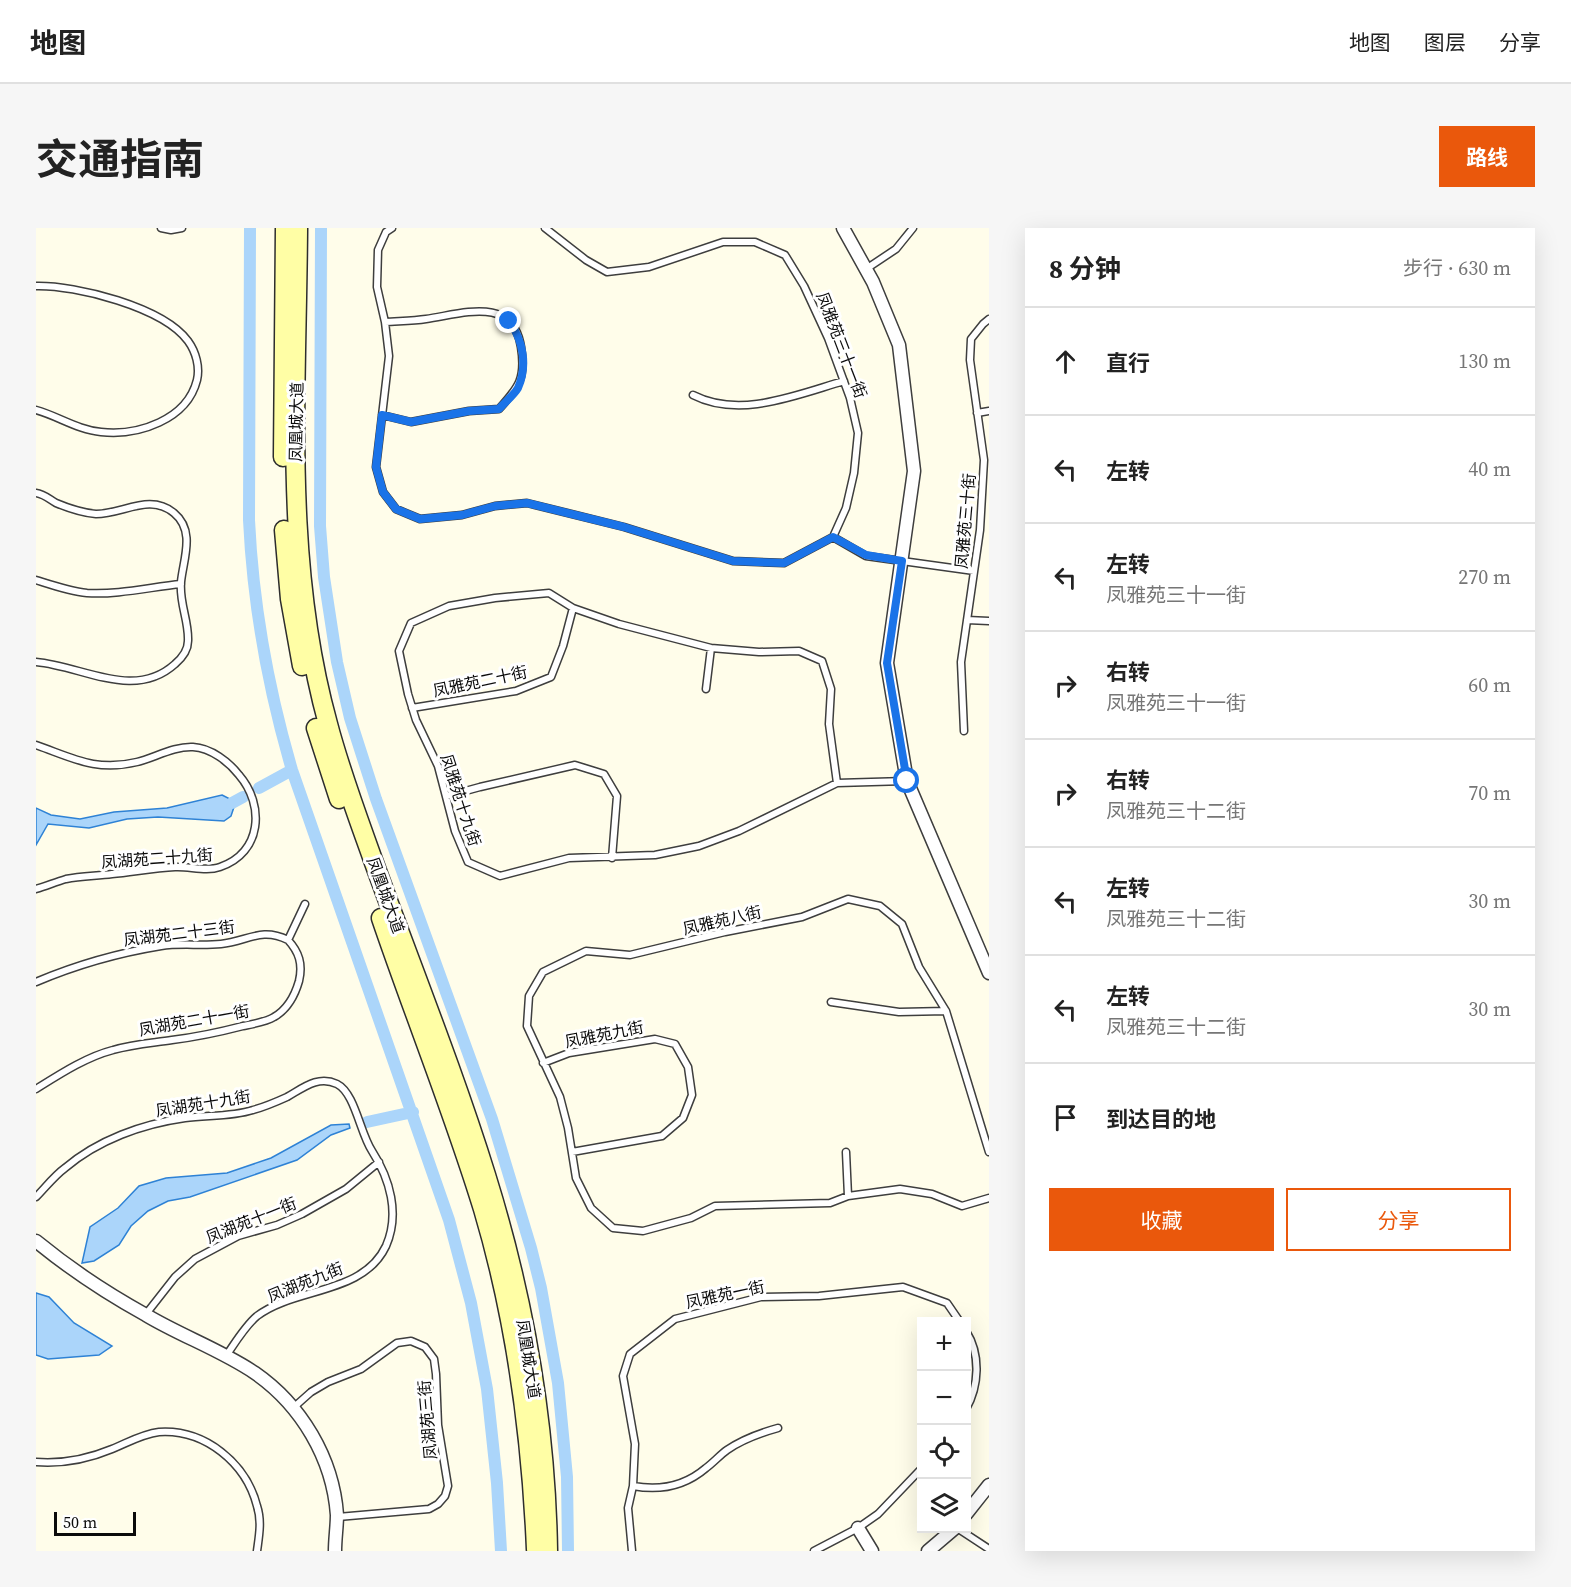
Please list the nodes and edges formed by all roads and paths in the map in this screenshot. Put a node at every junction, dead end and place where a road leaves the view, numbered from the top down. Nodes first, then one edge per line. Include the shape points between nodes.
1 (161, 228) edge
2 (182, 228) edge
3 (285, 228) edge
4 (298, 228) edge
5 (392, 228) edge
6 (545, 228) edge
7 (843, 228) edge
8 (913, 228) edge
9 (866, 269) junction
10 (36, 286) edge
11 (989, 320) edge
12 (385, 322) junction
13 (844, 381) junction
14 (693, 395) dead end
15 (36, 410) edge
16 (989, 411) edge
17 (977, 413) junction
18 (382, 415) junction
19 (36, 493) edge
20 (833, 537) junction
21 (902, 561) junction
22 (974, 571) junction
23 (36, 580) edge
24 (181, 584) junction
25 (573, 608) junction
26 (967, 620) junction
27 (989, 621) edge
28 (711, 648) junction
29 (36, 662) edge
30 (706, 689) dead end
31 (412, 708) junction
32 (964, 731) dead end
33 (36, 745) edge
34 (907, 781) junction
35 (837, 783) junction
36 (447, 796) junction
37 (612, 858) junction
38 (36, 889) edge
39 (305, 904) dead end
40 (288, 940) junction
41 (989, 973) edge
42 (36, 982) edge
43 (831, 1002) dead end
44 (946, 1011) junction
45 (543, 1063) junction
46 (36, 1089) edge
47 (572, 1152) junction
48 (846, 1152) dead end
49 (989, 1152) edge
50 (379, 1162) junction
51 (848, 1196) junction
52 (36, 1197) edge
53 (989, 1198) edge
54 (36, 1242) edge
55 (146, 1315) junction
56 (957, 1317) edge
57 (971, 1345) edge
58 (226, 1357) junction
59 (971, 1400) edge
60 (293, 1408) junction
61 (778, 1428) dead end
62 (36, 1462) edge
63 (917, 1473) edge
64 (989, 1485) edge
65 (633, 1486) junction
66 (971, 1508) edge
67 (337, 1517) junction
68 (858, 1528) junction
69 (950, 1533) edge
70 (964, 1533) edge
71 (989, 1549) edge
72 (257, 1551) edge
73 (335, 1551) edge
74 (536, 1551) edge
75 (548, 1551) edge
76 (632, 1551) edge
77 (814, 1551) edge
78 (872, 1551) edge
79 (928, 1551) edge

1 - 2 lane
3 - 74 main road, 凤凰城大道 via 284,519 290,599 299,652 325,760 469,1166 494,1252 522,1384
4 - 75 main road, 凤凰城大道 via 296,527 314,667 327,724 354,806 470,1126 508,1254 535,1388
5 - 12 lane via 378,250 377,287
6 - 13 lane, 凤雅苑三十一街 via 607,272 649,267 723,242 755,242 785,255 814,306
7 - 9 street
8 - 9 lane via 896,249
9 - 21 street via 899,345 914,471
10 - 15 lane via 65,287 140,308 187,340 196,356 198,374 194,391 184,406 148,427 100,432
11 - 17 lane, 凤雅苑三十街 via 972,339 970,360
12 - 18 lane via 389,356
12 - 18 lane via 487,311 509,321 519,335 524,364 517,389 499,409 411,422
13 - 14 lane via 760,405 708,403
13 - 20 lane, 凤雅苑三十一街 via 858,433 848,499
16 - 17 lane
17 - 22 lane, 凤雅苑三十街 via 984,460
18 - 20 lane via 376,467 383,492 396,509 420,519 527,503 624,527 733,561 784,563
19 - 24 lane via 93,514 143,504 160,505 176,514 187,541
20 - 21 lane via 866,555
21 - 22 lane
21 - 34 street via 887,663
22 - 26 lane, 凤雅苑三十街
23 - 24 lane via 87,593
24 - 29 lane via 188,642 182,658 170,669 134,682
25 - 28 lane, 凤雅苑十九街
25 - 31 lane, 凤雅苑二十街 via 551,677 516,691
25 - 31 lane, 凤雅苑十九街 via 549,593 449,606 411,623 399,651
26 - 27 lane
26 - 32 lane, 凤雅苑三十街 via 961,662
28 - 30 lane
28 - 35 lane, 凤雅苑十九街 via 799,651 822,661 831,689 829,724
31 - 36 lane, 凤雅苑十九街
33 - 38 lane, 凤湖苑二十九街 via 84,763 112,767 193,747 225,760 250,788 256,810 252,842 232,862 217,868 176,867 67,879
34 - 35 lane
34 - 41 street
35 - 37 lane, 凤雅苑十九街 via 699,846
36 - 37 lane, 凤雅苑十九街 via 468,862 500,876 569,858
36 - 37 lane via 575,765 604,774 617,796
39 - 40 lane
40 - 42 lane, 凤湖苑二十三街 via 262,933 233,942 162,946 105,958
40 - 46 lane, 凤湖苑二十一街 via 301,961 301,974 292,999 273,1018 111,1050
43 - 44 lane via 899,1012
44 - 45 lane, 凤雅苑八街 via 919,967 902,924 880,906 849,899 802,916 630,955 586,951 543,972 529,996 527,1026
44 - 49 lane, 凤雅苑八街
45 - 47 lane via 560,1097
45 - 47 lane, 凤雅苑九街 via 569,1053 655,1039 675,1044 688,1066 692,1095 683,1118 662,1136
47 - 51 lane via 576,1178 591,1208 613,1228 643,1232 691,1218 715,1206 830,1203
48 - 51 lane
50 - 52 lane, 凤湖苑十九街 via 362,1135 347,1093 338,1084 325,1080 312,1082 251,1111 161,1122 135,1130 86,1153 64,1168
50 - 55 lane, 凤湖苑十一街 via 346,1189 303,1214 277,1226 238,1236 195,1258
50 - 58 lane, 凤湖苑九街 via 391,1193 393,1212 392,1231 374,1263 359,1275 257,1316
51 - 53 lane via 900,1189 932,1194 962,1206
54 - 55 street
55 - 58 street
56 - 65 lane, 凤雅苑一街 via 947,1303 903,1287 819,1296 761,1297 675,1319 630,1354 623,1376 635,1444
57 - 59 lane via 978,1365
58 - 60 street via 255,1374
60 - 67 street via 327,1467
60 - 67 lane, 凤湖苑三街 via 311,1392 361,1369 397,1343 411,1341 425,1347 434,1359 438,1425 448,1486 445,1496 429,1509
61 - 65 lane via 738,1443 678,1485
62 - 72 lane via 89,1458 159,1432 203,1440 239,1467 251,1486 258,1508
63 - 68 lane via 879,1514
64 - 66 street
65 - 76 lane, 凤雅苑一街 via 628,1508
67 - 73 street
68 - 77 lane
68 - 78 street
69 - 79 street
70 - 71 lane

